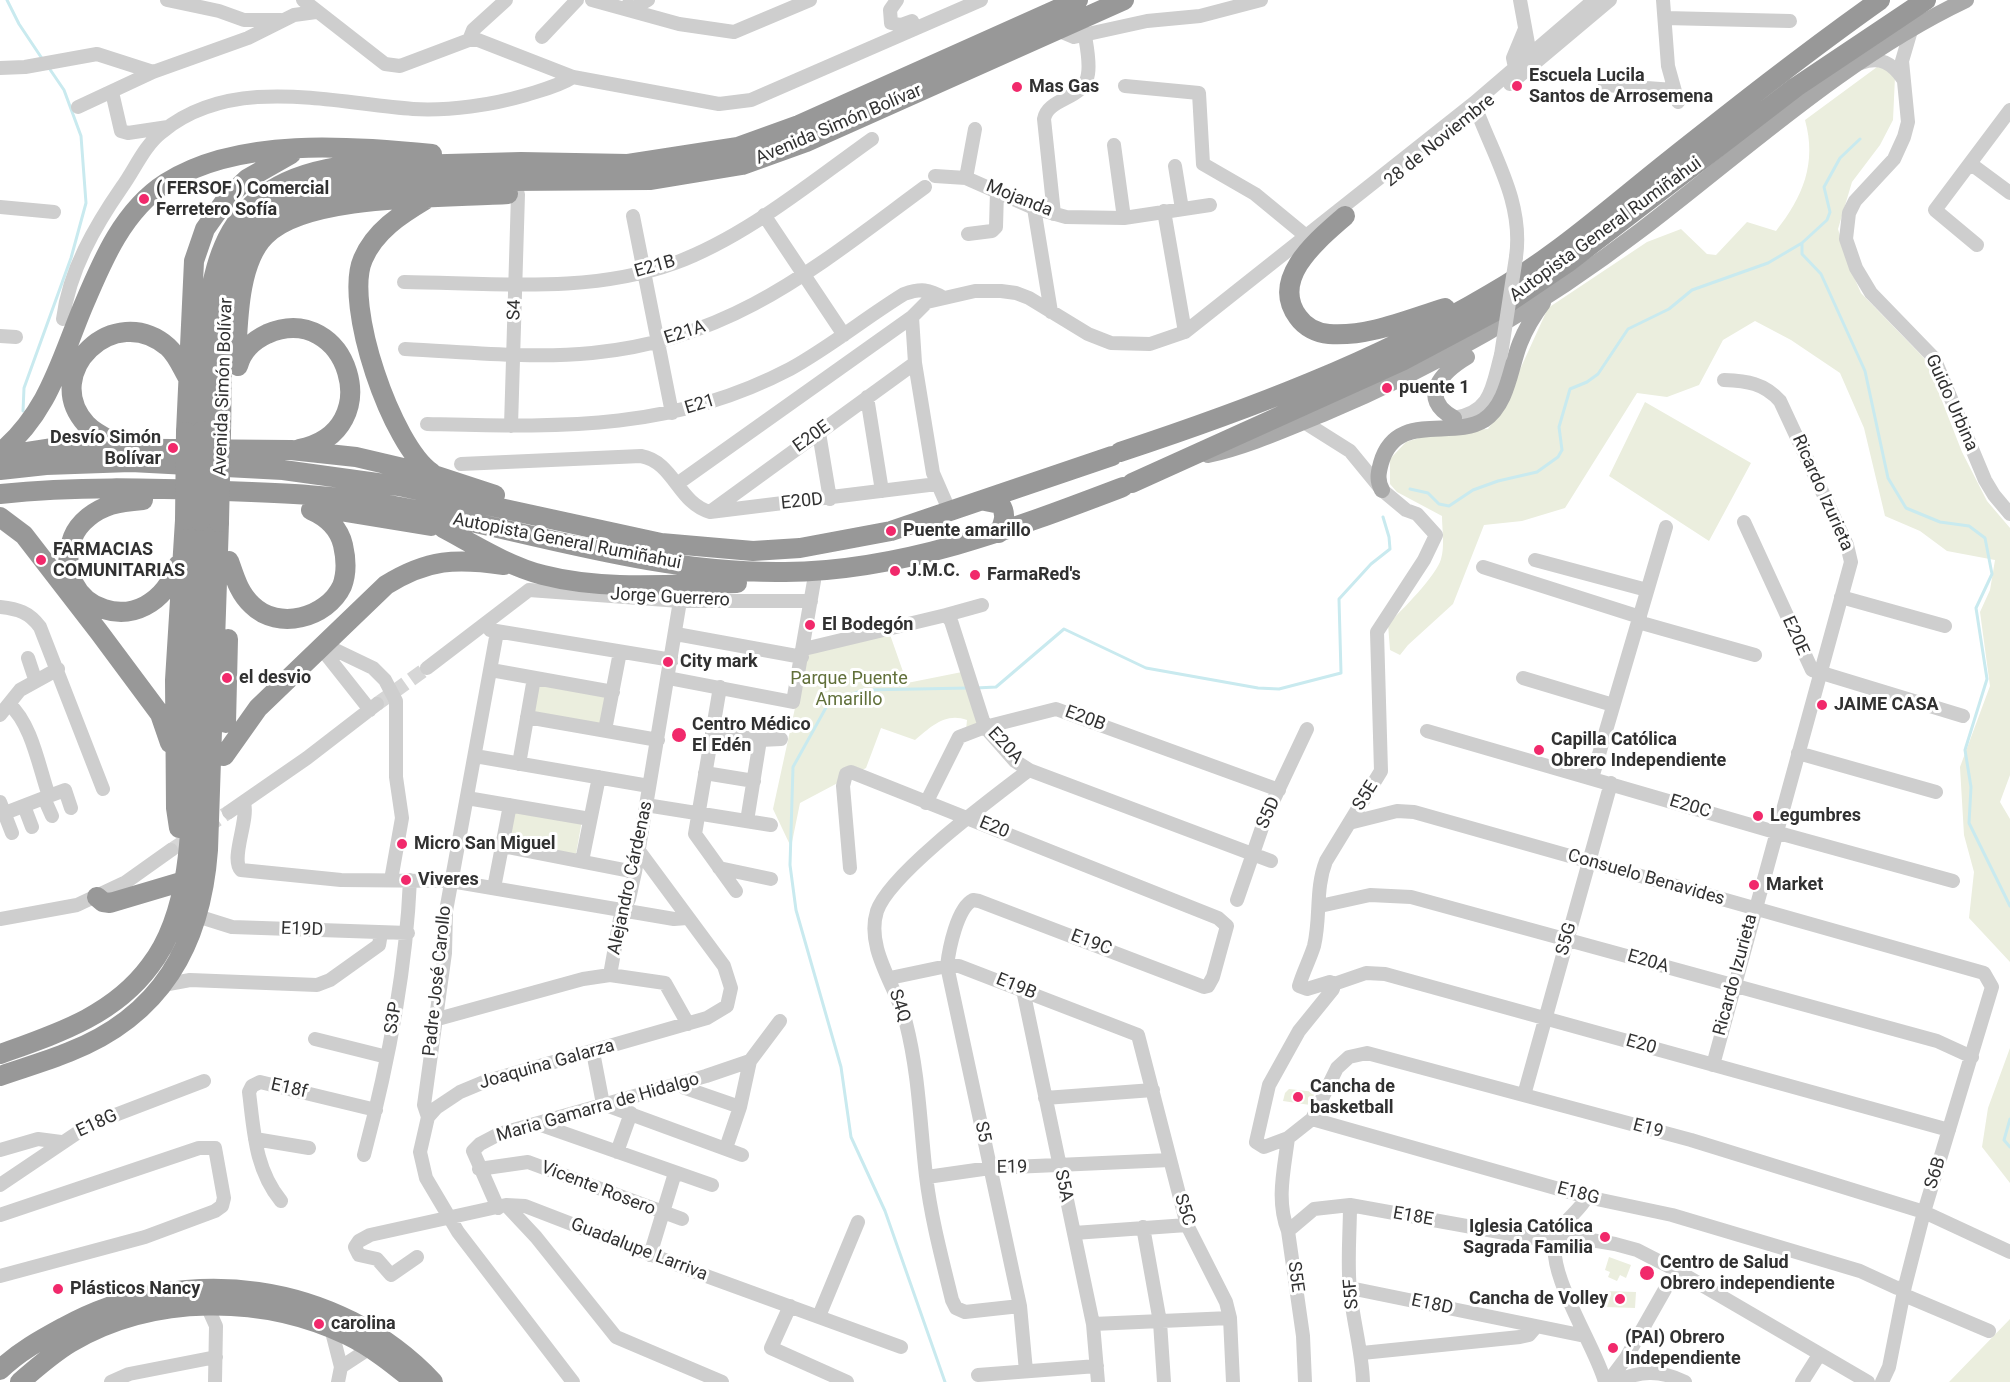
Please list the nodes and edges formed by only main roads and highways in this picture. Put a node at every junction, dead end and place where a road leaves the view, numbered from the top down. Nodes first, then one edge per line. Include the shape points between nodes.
1 (1078, 0) edge
2 (1124, 0) edge
3 (1880, 0) edge
4 (1926, 0) edge
5 (1966, 0) edge
6 (302, 150) junction
7 (520, 162) junction
8 (538, 182) junction
9 (426, 199) junction
10 (1345, 216) road end
11 (1491, 294) junction
12 (1544, 300) junction
13 (1498, 328) junction
14 (188, 378) junction
15 (235, 378) junction
16 (1257, 402) junction
17 (1265, 423) junction
18 (210, 432) junction
19 (124, 447) junction
20 (291, 450) junction
21 (0, 454) edge
22 (1178, 462) junction
23 (0, 470) edge
24 (437, 476) junction
25 (1370, 476) road end
26 (1382, 490) road end
27 (0, 494) edge
28 (143, 500) junction
29 (985, 501) junction
30 (300, 505) junction
31 (0, 508) edge
32 (528, 513) junction
33 (0, 517) edge
34 (208, 521) junction
35 (443, 528) junction
36 (999, 533) junction
37 (520, 534) junction
38 (182, 554) junction
39 (229, 561) junction
40 (520, 567) junction
41 (836, 570) junction
42 (224, 756) junction
43 (175, 757) junction
44 (208, 850) junction
45 (184, 874) junction
46 (97, 897) road end
47 (0, 1054) edge
48 (0, 1076) edge
49 (0, 1370) edge
50 (20, 1382) edge
51 (415, 1382) edge
52 (433, 1382) edge

1 - 7 highway, Avenida Simón Bolívar via 799,125 738,147 628,164
2 - 8 highway, Avenida Simón Bolívar via 806,142 742,165 651,180
3 - 11 highway, Autopista General Rumiñahui via 1788,65 1559,248
4 - 17 highway, Autopista General Rumiñahui via 1796,87 1567,263 1496,311 1402,361
5 - 12 main road via 1912,27 1858,64
6 - 7 highway via 350,148
6 - 14 highway via 247,179 227,198 205,229 194,261
6 - 21 highway via 251,153 203,165 165,183 131,215 107,250 49,395 21,435
7 - 18 highway, Avenida Simón Bolívar via 337,167 311,171 261,195 223,244 212,276
8 - 9 highway via 518,194
8 - 18 highway, Avenida Simón Bolívar via 365,182 331,186 290,198 260,217 240,245 229,278
9 - 15 highway via 330,206 302,213 264,236 243,285
9 - 24 highway via 386,226 372,243 360,269 358,295 364,333 389,411 408,449
10 - 11 highway via 1305,256 1290,282 1289,296 1295,312 1309,327 1331,334 1381,328
11 - 16 highway, Autopista General Rumiñahui via 1395,345
12 - 13 main road
12 - 26 main road via 1521,341 1494,411 1478,423 1418,430 1396,439 1379,468
13 - 22 main road via 1409,377 1304,422 1246,446
13 - 25 main road via 1488,344 1448,368 1439,380 1435,396 1438,406 1454,418 1420,422 1392,431 1377,449
14 - 18 highway
14 - 19 highway via 169,348 141,333 110,334 90,348 73,378 75,402 86,424
15 - 18 highway
15 - 20 highway via 241,355 257,339 277,330 300,329 321,336 338,351 349,371 351,394 346,416 332,434 313,446
16 - 17 highway
16 - 29 highway, Autopista General Rumiñahui
17 - 22 highway, Autopista General Rumiñahui
18 - 34 highway
18 - 34 highway, bridge
19 - 20 highway
19 - 21 highway via 52,448
20 - 24 highway via 356,457
22 - 36 highway, Autopista General Rumiñahui
23 - 32 highway, Autopista General Rumiñahui via 131,462 283,470 399,486
24 - 32 highway via 514,502
27 - 37 highway, Autopista General Rumiñahui via 127,487 335,497 396,506
28 - 30 highway
28 - 31 highway via 54,501
28 - 38 highway via 110,505 84,521 69,556 74,584 99,607 131,611 161,596
29 - 32 highway, Autopista General Rumiñahui via 846,542 753,550 661,543
29 - 36 highway via 1000,504 1004,509
30 - 35 highway
30 - 39 highway via 324,515 340,535 347,561 342,586 326,606 303,618 277,618 254,607 237,587
33 - 43 highway via 36,549 160,714
34 - 38 highway
34 - 39 highway
34 - 44 highway
34 - 45 highway
35 - 37 highway
35 - 40 highway
36 - 41 highway, Autopista General Rumiñahui
37 - 41 highway, Autopista General Rumiñahui via 642,560 730,572
38 - 43 highway
39 - 42 highway
40 - 41 highway via 544,576 611,584 814,581
40 - 42 highway via 459,560 436,562 410,570 386,585 258,708
42 - 44 highway
43 - 45 highway
44 - 48 highway via 206,882 197,916 178,963 163,985 112,1030 70,1052
45 - 46 highway via 110,903
45 - 47 highway via 178,909 163,947 124,994 75,1026
49 - 52 highway via 59,1329 130,1298 188,1289 237,1288 273,1293 337,1314 381,1338
50 - 51 highway via 48,1357 102,1328 151,1312 231,1305 267,1309 331,1328 370,1348

